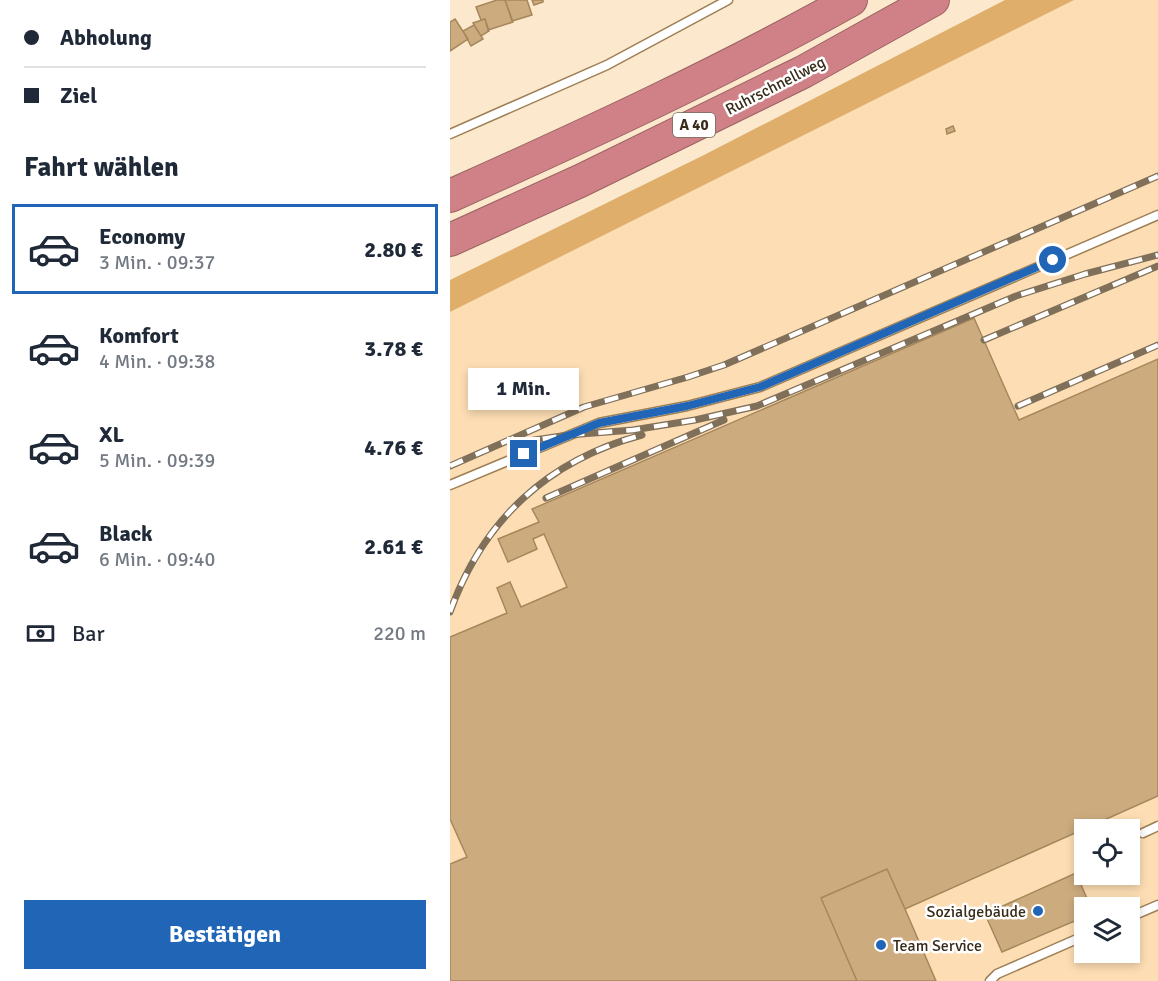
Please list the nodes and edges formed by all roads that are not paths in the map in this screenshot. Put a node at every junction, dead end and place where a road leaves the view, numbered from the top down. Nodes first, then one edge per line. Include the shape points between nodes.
1 (728, 0) edge
2 (850, 0) edge
3 (933, 0) edge
4 (450, 134) edge
5 (450, 196) edge
6 (1158, 215) edge
7 (450, 240) edge
8 (450, 485) edge
9 (1158, 826) edge
10 (1143, 833) dead end
11 (1158, 905) edge
12 (1140, 913) edge
13 (1074, 940) edge
14 (990, 981) edge

1 - 4 lane via 607,65
2 - 5 highway, A 40 via 675,93
3 - 7 highway, Ruhrschnellweg / A 40 via 803,72 580,182
6 - 8 lane via 760,387 599,423
9 - 10 lane
11 - 12 lane
13 - 14 lane via 997,974

